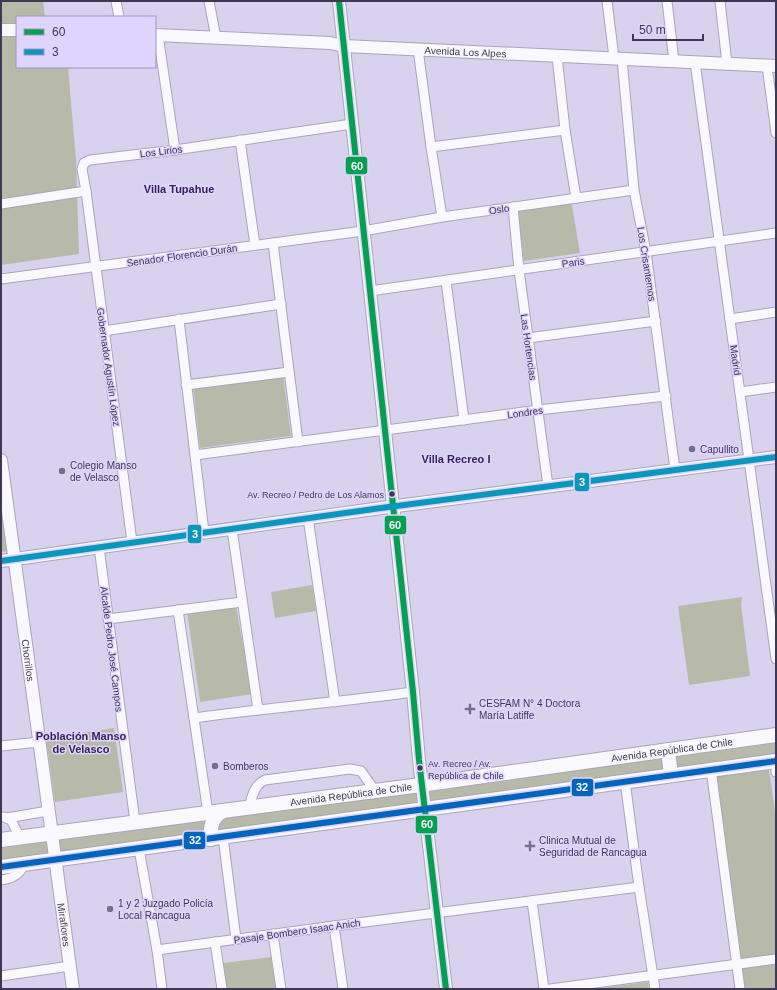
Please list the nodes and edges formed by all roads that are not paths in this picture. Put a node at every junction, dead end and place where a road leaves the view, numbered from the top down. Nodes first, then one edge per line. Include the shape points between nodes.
1 (116, 1) edge
2 (209, 1) edge
3 (339, 1) edge
4 (607, 1) edge
5 (667, 1) edge
6 (720, 1) edge
7 (119, 16) edge
8 (1, 30) edge
9 (16, 30) edge
10 (157, 35) edge
11 (216, 38) junction
12 (344, 46) junction
13 (418, 48) junction
14 (557, 56) junction
15 (618, 58) junction
16 (674, 61) junction
17 (695, 62) junction
18 (727, 64) junction
19 (771, 66) edge
20 (352, 124) junction
21 (565, 130) junction
22 (776, 133) edge
23 (240, 140) junction
24 (431, 147) junction
25 (175, 150) junction
26 (634, 190) junction
27 (86, 191) junction
28 (576, 198) junction
29 (1, 204) edge
30 (513, 207) junction
31 (442, 217) junction
32 (364, 230) junction
33 (776, 233) edge
34 (720, 241) junction
35 (274, 243) junction
36 (254, 245) junction
37 (646, 252) junction
38 (96, 267) junction
39 (519, 270) junction
40 (1, 279) edge
41 (446, 281) junction
42 (370, 291) junction
43 (281, 304) junction
44 (776, 312) edge
45 (179, 319) junction
46 (730, 319) junction
47 (656, 321) junction
48 (104, 330) junction
49 (528, 338) junction
50 (288, 372) junction
51 (186, 386) junction
52 (776, 387) edge
53 (740, 392) junction
54 (666, 396) junction
55 (538, 410) junction
56 (464, 420) junction
57 (384, 431) junction
58 (298, 442) junction
59 (195, 455) junction
60 (776, 457) edge
61 (749, 460) junction
62 (1, 464) edge
63 (675, 470) junction
64 (548, 486) junction
65 (392, 506) junction
66 (308, 518) junction
67 (232, 529) junction
68 (204, 532) junction
69 (132, 542) junction
70 (99, 547) junction
71 (14, 559) junction
72 (1, 561) edge
73 (242, 602) junction
74 (178, 610) junction
75 (108, 619) junction
76 (775, 644) edge
77 (776, 659) edge
78 (413, 692) junction
79 (334, 702) junction
80 (258, 710) junction
81 (194, 718) junction
82 (776, 735) edge
83 (39, 742) junction
84 (1, 746) edge
85 (668, 750) junction
86 (776, 761) edge
87 (569, 764) junction
88 (711, 769) junction
89 (776, 769) edge
90 (776, 772) edge
91 (671, 775) junction
92 (625, 781) junction
93 (422, 784) junction
94 (574, 788) junction
95 (375, 791) junction
96 (249, 807) junction
97 (425, 808) junction
98 (48, 811) junction
99 (223, 811) junction
100 (208, 813) junction
101 (4, 817) edge
102 (135, 822) junction
103 (51, 833) junction
104 (20, 837) junction
105 (217, 838) junction
106 (1, 840) edge
107 (139, 849) junction
108 (55, 860) junction
109 (25, 864) junction
110 (1, 867) edge
111 (1, 880) edge
112 (638, 887) junction
113 (532, 901) junction
114 (437, 913) junction
115 (334, 926) junction
116 (273, 934) junction
117 (236, 939) junction
118 (215, 942) junction
119 (157, 950) junction
120 (776, 959) edge
121 (736, 964) junction
122 (70, 966) junction
123 (1, 976) edge
124 (652, 976) junction
125 (73, 989) edge
126 (162, 989) edge
127 (222, 989) edge
128 (281, 989) edge
129 (343, 989) edge
130 (446, 989) edge
131 (544, 989) edge
132 (550, 989) edge
133 (654, 989) edge
134 (740, 989) edge

1 - 7 street
2 - 11 street
3 - 12 street
4 - 15 street, Los Crisantemos
5 - 16 street
6 - 18 street
8 - 9 street
10 - 11 street, Avenida Los Alpes
10 - 25 street
11 - 12 street, Avenida Los Alpes via 330,43
12 - 13 street, Avenida Los Alpes
12 - 20 street
13 - 14 street, Avenida Los Alpes
13 - 24 street
14 - 15 street, Avenida Los Alpes
14 - 21 street
15 - 16 street, Avenida Los Alpes
15 - 26 street, Los Crisantemos
16 - 17 street, Avenida Los Alpes
17 - 18 street, Avenida Los Alpes
17 - 34 street, Madrid
18 - 19 street, Avenida Los Alpes
19 - 22 street
20 - 23 street, Los Lirios
20 - 32 street
21 - 24 street
21 - 28 street
23 - 25 street, Los Lirios
23 - 36 street
24 - 31 street
25 - 27 street, Los Lirios via 90,160 84,163 82,169
26 - 28 street, Oslo
26 - 37 street, Los Crisantemos
27 - 29 street
27 - 38 street, Gobernador Agustín López
28 - 30 street, Oslo
30 - 31 street, Oslo
30 - 39 street, Las Hortencias
31 - 32 street, Oslo
32 - 35 street, Senador Florencio Durán
32 - 42 street
33 - 34 street, Paris
34 - 37 street, Paris
34 - 46 street, Madrid
35 - 36 street, Senador Florencio Durán
35 - 43 street
36 - 38 street, Senador Florencio Durán
37 - 39 street, Paris
37 - 47 street, Los Crisantemos
38 - 40 street, Senador Florencio Durán
38 - 48 street, Gobernador Agustín López
39 - 41 street, Paris
39 - 49 street, Las Hortencias
41 - 42 street, Paris
41 - 56 street
42 - 57 street
43 - 45 street
43 - 50 street
44 - 46 street
45 - 48 street
45 - 51 street
46 - 53 street, Madrid
47 - 49 street
47 - 54 street, Los Crisantemos
48 - 69 street, Gobernador Agustín López
49 - 55 street, Las Hortencias
50 - 51 street
50 - 58 street
51 - 59 street
52 - 53 street
53 - 61 street, Madrid
54 - 55 street, Londres
54 - 63 street, Los Crisantemos
55 - 56 street, Londres
55 - 64 street, Las Hortencias
56 - 57 street, Londres
57 - 58 street, Londres
57 - 65 street
58 - 59 street, Londres
59 - 68 street
60 - 61 street
61 - 63 street
61 - 76 street, Madrid
62 - 71 street, Chorrillos
63 - 64 street
64 - 65 street
65 - 66 street
65 - 78 street
66 - 67 street
66 - 79 street
67 - 68 street
67 - 73 street
68 - 69 street
69 - 70 street
70 - 71 street
70 - 75 street, Alcalde Pedro José Campos
71 - 72 street
71 - 83 street, Chorrillos
73 - 74 street
73 - 80 street
74 - 75 street
74 - 81 street
75 - 102 street, Alcalde Pedro José Campos
76 - 77 street, Madrid
78 - 79 street
78 - 93 street
79 - 80 street
80 - 81 street
81 - 100 street
82 - 85 main road, Avenida República de Chile
83 - 84 street
83 - 98 street, Chorrillos
85 - 87 main road, Avenida República de Chile
85 - 91 main road
86 - 88 main road
87 - 93 main road, Avenida República de Chile
87 - 94 main road via 576,774
88 - 91 main road
88 - 121 street
89 - 90 street
91 - 92 main road
92 - 94 main road
92 - 112 street
93 - 95 main road, Avenida República de Chile
93 - 97 street
94 - 97 main road
95 - 96 main road, Avenida República de Chile
95 - 96 street via 362,771 350,769 265,780 256,786
96 - 99 main road, Avenida República de Chile
97 - 105 main road
97 - 114 street
98 - 101 street
98 - 103 street, Chorrillos
99 - 100 main road, Avenida República de Chile
99 - 105 main road via 211,824
100 - 102 main road, Avenida República de Chile
101 - 104 street via 11,820
102 - 103 main road, Avenida República de Chile
103 - 104 main road, Avenida República de Chile
103 - 108 street, Chorrillos
104 - 106 main road, Avenida República de Chile
105 - 107 main road
105 - 117 street
107 - 108 main road
107 - 119 street
108 - 109 main road
108 - 122 street, Miraflores
109 - 110 main road
109 - 111 street via 11,879
112 - 113 street, Pasaje Bombero Isaac Anich
112 - 124 street
113 - 114 street, Pasaje Bombero Isaac Anich
113 - 131 street
114 - 115 street, Pasaje Bombero Isaac Anich
114 - 130 street
115 - 116 street, Pasaje Bombero Isaac Anich
115 - 129 street
116 - 117 street, Pasaje Bombero Isaac Anich
116 - 128 street
117 - 118 street, Pasaje Bombero Isaac Anich
118 - 119 street, Pasaje Bombero Isaac Anich
118 - 127 street
119 - 126 street
120 - 121 street
121 - 124 street
121 - 134 street
122 - 123 street
122 - 125 street, Miraflores
124 - 132 street
124 - 133 street

